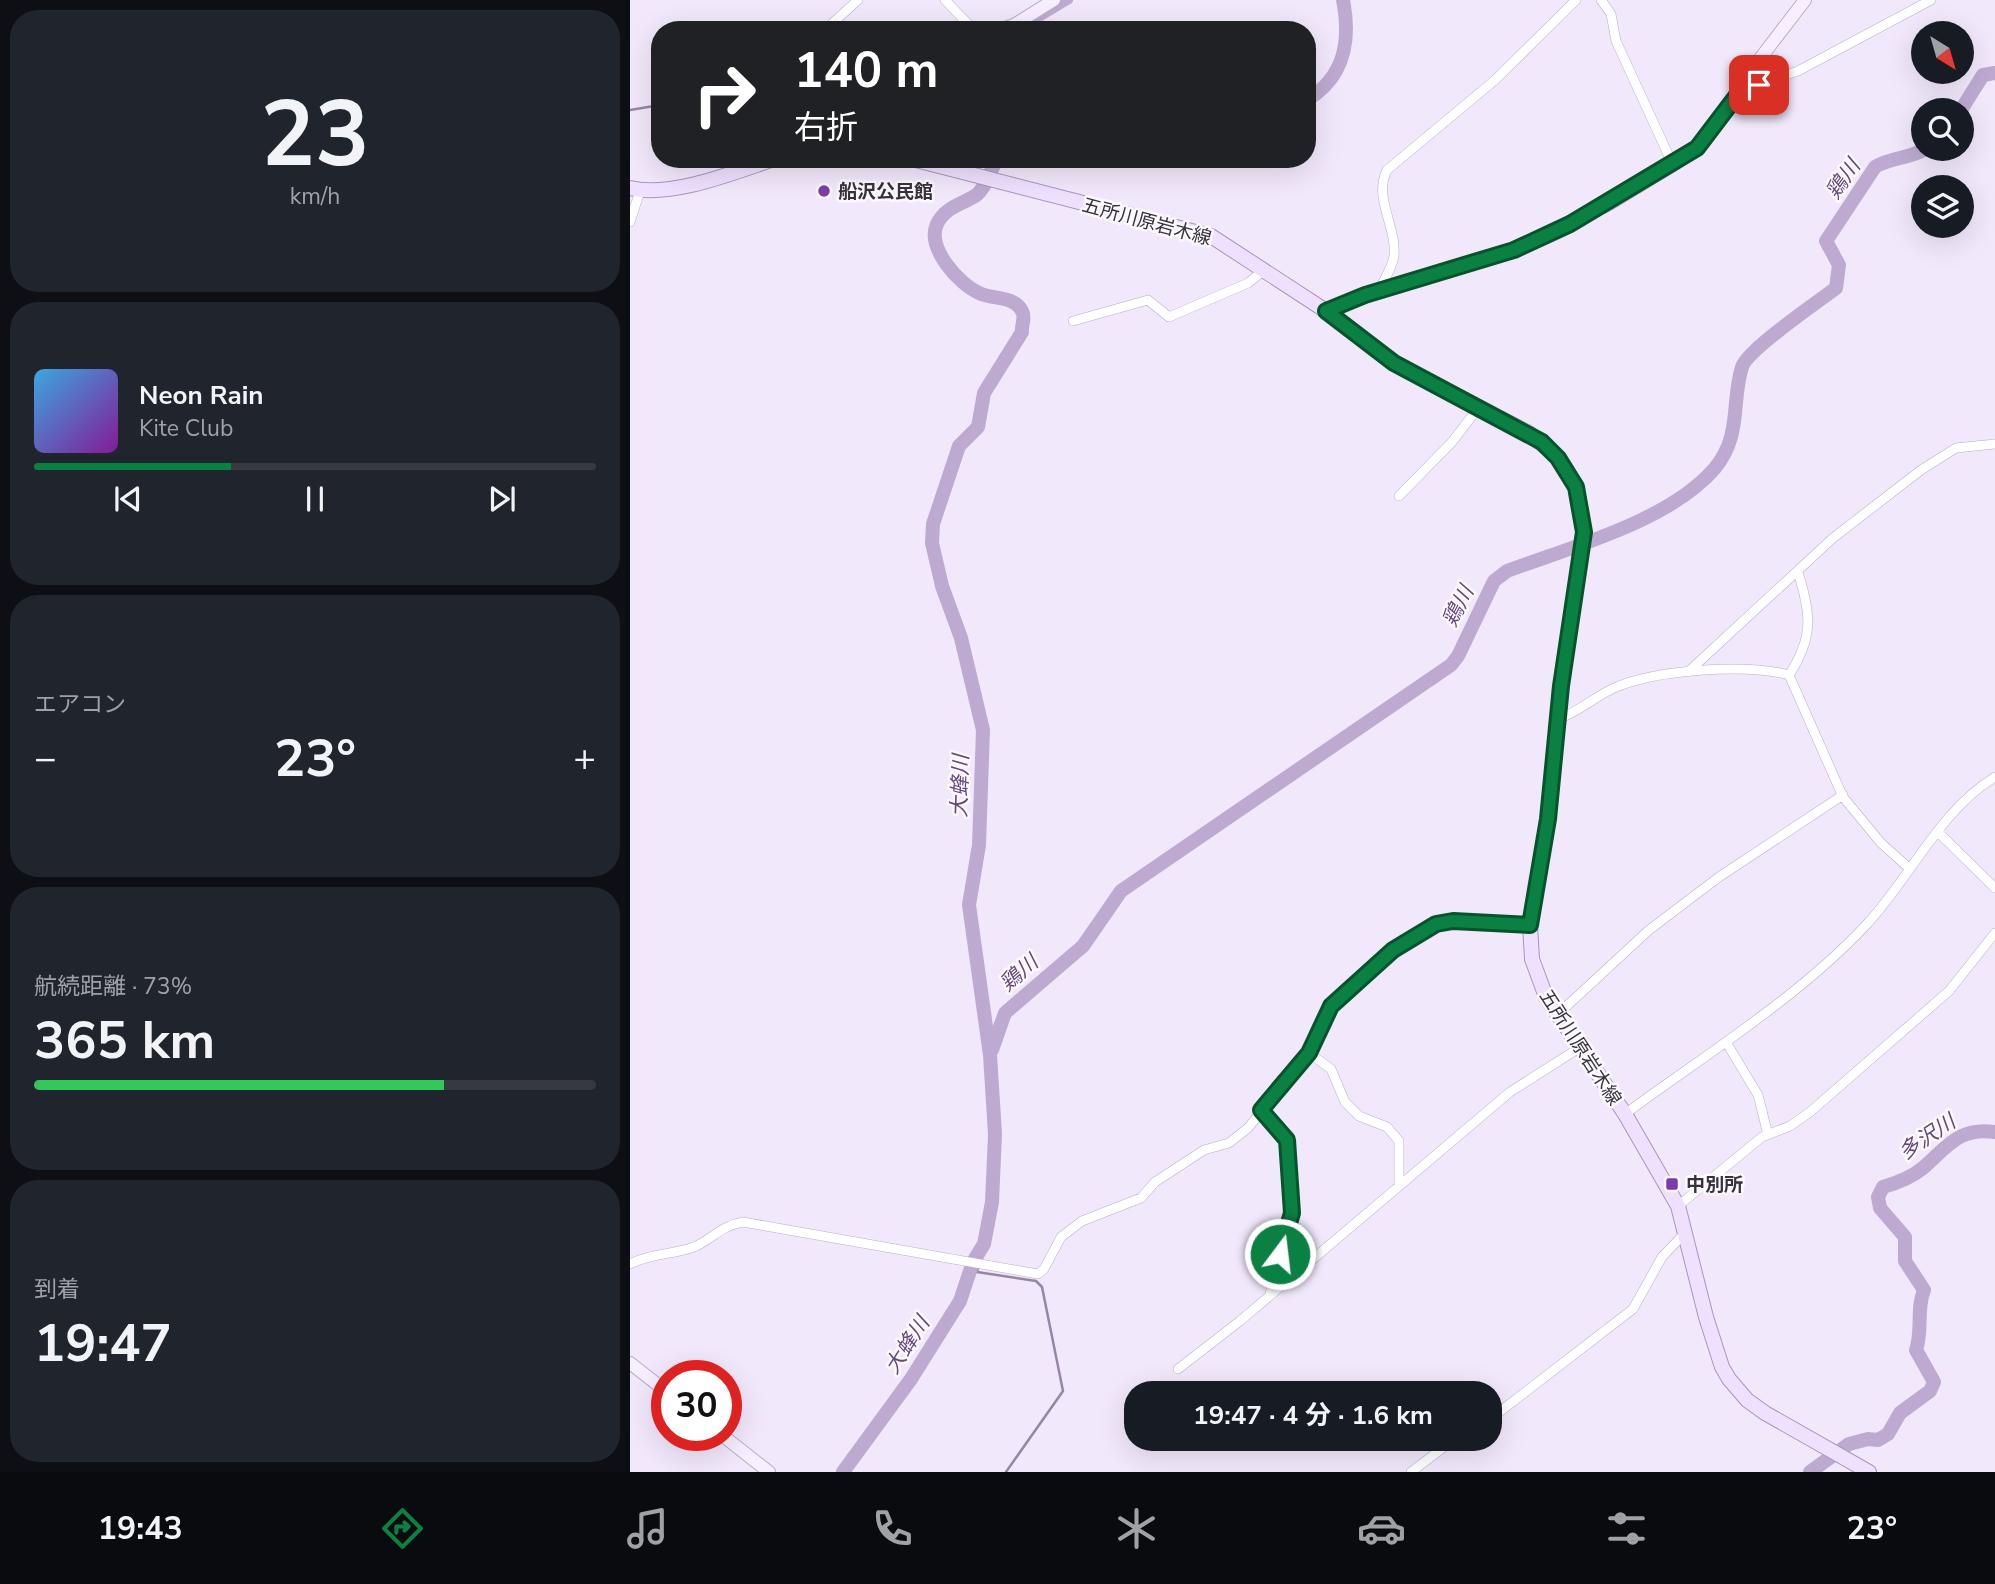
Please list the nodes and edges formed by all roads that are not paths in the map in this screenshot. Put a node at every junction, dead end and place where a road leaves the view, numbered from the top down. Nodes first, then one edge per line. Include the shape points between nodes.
1 (858, 0) edge
2 (945, 0) edge
3 (1054, 0) edge
4 (1576, 0) edge
5 (1601, 0) edge
6 (1805, 0) edge
7 (1931, 0) edge
8 (835, 21) edge
9 (965, 21) edge
10 (1020, 21) edge
11 (1741, 90) junction
12 (1672, 164) junction
13 (745, 168) edge
14 (944, 168) edge
15 (635, 190) edge
16 (630, 222) edge
17 (1264, 270) junction
18 (1378, 291) junction
19 (1326, 311) junction
20 (1073, 321) dead end
21 (1478, 408) junction
22 (1995, 444) edge
23 (1399, 496) dead end
24 (1798, 572) junction
25 (1688, 672) junction
26 (1789, 676) junction
27 (1558, 719) junction
28 (1995, 777) edge
29 (1843, 795) junction
30 (1939, 833) junction
31 (1910, 869) junction
32 (1995, 888) edge
33 (1530, 925) junction
34 (1995, 933) edge
35 (1557, 1015) junction
36 (1726, 1042) junction
37 (1578, 1048) junction
38 (1309, 1053) junction
39 (1261, 1110) junction
40 (1625, 1114) junction
41 (1768, 1135) junction
42 (1399, 1185) junction
43 (1678, 1206) junction
44 (1684, 1234) junction
45 (630, 1264) edge
46 (1269, 1296) junction
47 (630, 1363) edge
48 (1178, 1369) dead end
49 (651, 1379) edge
50 (1502, 1410) edge
51 (742, 1451) edge
52 (1439, 1451) edge
53 (769, 1472) edge
54 (1411, 1472) edge
55 (1869, 1472) edge

1 - 8 street
2 - 9 street
3 - 10 street
4 - 18 street via 1495,80 1387,170 1382,184 1394,253
5 - 12 street via 1611,13 1616,41
6 - 11 street
7 - 11 street via 1798,71
11 - 12 street via 1697,148
12 - 18 street via 1609,204 1514,250
13 - 15 main road via 707,180
14 - 17 main road, 五所川原岩木線 via 1183,227 1211,236
15 - 16 street
17 - 19 main road, 五所川原岩木線
17 - 20 street via 1248,284 1169,317 1148,300
18 - 19 street
19 - 21 main road, 五所川原岩木線 via 1375,351
21 - 23 street
21 - 27 main road, 五所川原岩木線 via 1529,433 1558,458 1576,487 1584,532
22 - 24 street via 1956,448 1938,458 1850,523
24 - 25 street
24 - 26 street via 1809,625
25 - 26 street via 1732,670
25 - 27 street via 1654,675 1614,688
26 - 29 street
27 - 33 main road, 五所川原岩木線 via 1548,819
28 - 30 street via 1968,796
29 - 31 street via 1881,843
29 - 35 street via 1649,929
30 - 31 street
30 - 32 street
31 - 36 street via 1841,950
33 - 35 main road, 五所川原岩木線 via 1532,959
33 - 38 street via 1453,921 1416,934 1331,1006
34 - 41 street via 1949,991 1810,1112
35 - 37 main road, 五所川原岩木線
36 - 40 street
36 - 41 street via 1758,1095
37 - 40 main road, 五所川原岩木線
37 - 42 street via 1510,1092
38 - 39 street
38 - 42 street via 1331,1069 1345,1102 1359,1116 1387,1128 1399,1141
39 - 45 street via 1229,1143 1204,1150 1155,1182 1141,1198 1082,1221 1061,1237 1038,1275 743,1222 725,1225 695,1246
39 - 46 street via 1287,1140 1292,1213
40 - 43 main road, 五所川原岩木線
41 - 43 street
42 - 46 street
43 - 44 main road, 五所川原岩木線
44 - 50 street via 1662,1257 1633,1309
44 - 55 main road, 五所川原岩木線 via 1715,1349 1738,1391 1765,1413
46 - 48 street
47 - 49 street
51 - 53 street
52 - 54 street

